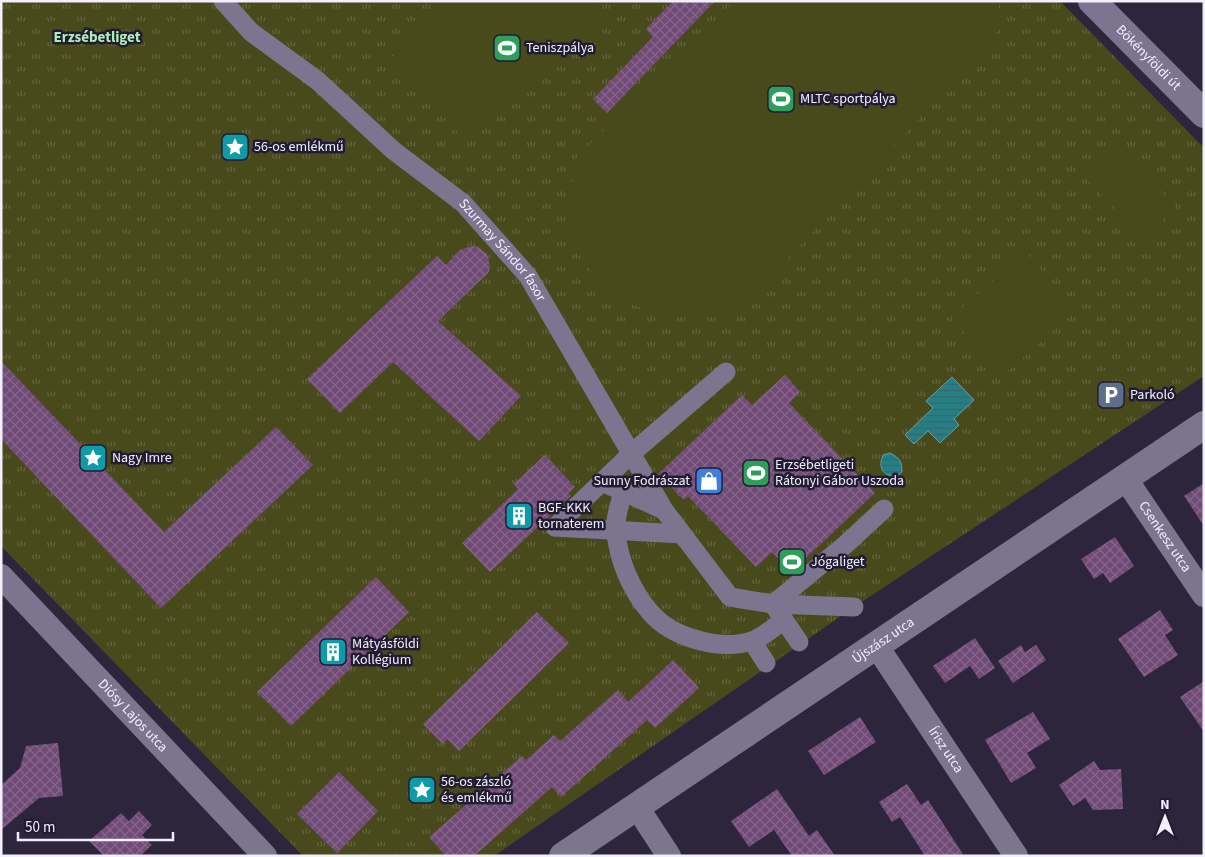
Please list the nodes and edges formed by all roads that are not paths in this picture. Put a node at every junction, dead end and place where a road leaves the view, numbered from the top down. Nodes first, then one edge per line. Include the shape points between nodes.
1 (223, 1) edge
2 (1092, 1) edge
3 (1204, 114) edge
4 (726, 372) dead end
5 (1204, 426) edge
6 (632, 453) junction
7 (1126, 478) junction
8 (602, 482) junction
9 (623, 492) junction
10 (884, 509) dead end
11 (664, 510) junction
12 (616, 530) junction
13 (682, 534) junction
14 (1, 576) edge
15 (1204, 595) edge
16 (773, 604) junction
17 (854, 607) dead end
18 (784, 620) junction
19 (752, 641) junction
20 (800, 642) dead end
21 (876, 645) junction
22 (766, 663) dead end
23 (637, 806) junction
24 (266, 856) edge
25 (563, 856) edge
26 (669, 856) edge
27 (1016, 856) edge

1 - 6 street, Szurmay Sándor fasor via 251,32 318,81 394,150 463,202 528,276
2 - 3 street, Bökényföldi út
4 - 6 street
5 - 7 street, Újszász utca
6 - 8 street
6 - 11 street, Szurmay Sándor fasor
7 - 15 street, Csenkesz utca
7 - 21 street, Újszász utca
8 - 9 street
8 - 12 street via 555,527
9 - 11 street
9 - 12 street
10 - 16 street
11 - 13 street, Szurmay Sándor fasor
12 - 13 street
12 - 19 street via 626,574 651,614 670,629 711,643
13 - 16 street, Szurmay Sándor fasor via 730,597
14 - 24 street, Diósy Lajos utca
16 - 17 street, Szurmay Sándor fasor
16 - 18 street
18 - 19 street
18 - 20 street
19 - 22 street
21 - 23 street, Újszász utca
21 - 27 street, Írisz utca
23 - 25 street, Újszász utca
23 - 26 street

